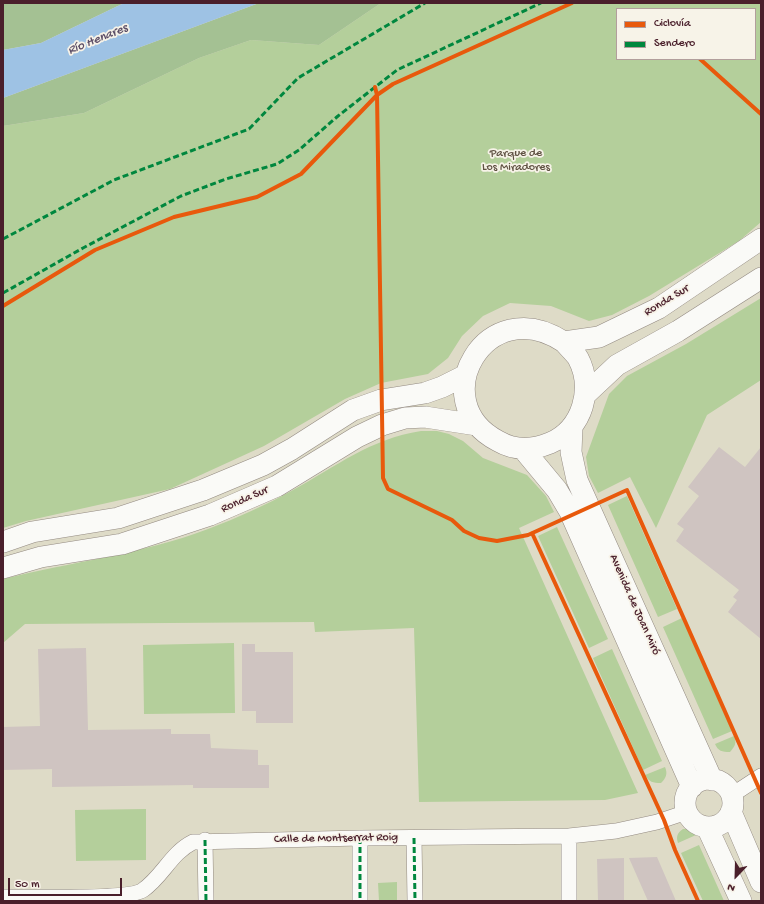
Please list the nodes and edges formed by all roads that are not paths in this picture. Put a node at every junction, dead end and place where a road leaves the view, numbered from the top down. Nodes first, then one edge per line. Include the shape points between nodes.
1 (761, 239) edge
2 (761, 278) edge
3 (564, 342) junction
4 (466, 375) junction
5 (586, 395) junction
6 (477, 425) junction
7 (572, 427) junction
8 (523, 449) junction
9 (3, 542) edge
10 (3, 568) edge
11 (761, 776) edge
12 (712, 780) junction
13 (692, 787) junction
14 (731, 804) junction
15 (687, 812) junction
16 (707, 827) junction
17 (569, 836) junction
18 (360, 838) junction
19 (414, 838) junction
20 (205, 840) junction
21 (761, 882) edge
22 (3, 897) edge
23 (206, 901) edge
24 (360, 901) edge
25 (415, 901) edge
26 (569, 901) edge
27 (742, 901) edge

1 - 3 main road, Ronda Sur via 659,308 599,337
2 - 5 main road via 678,331 616,365
3 - 4 main road via 536,328 502,332 483,344 472,359
3 - 5 main road via 577,357 582,369
4 - 6 main road via 464,391 468,408
4 - 9 main road, Ronda Sur via 425,393 381,400 353,410 263,465 203,490 118,518 32,532
5 - 7 main road via 581,412
6 - 8 main road via 504,445
6 - 10 main road, Ronda Sur via 425,417 405,418 382,425 277,486 210,515 122,544 41,557
7 - 8 main road via 558,440 539,447
7 - 12 main road, Avenida de Joan Miró via 571,452 577,480
8 - 13 main road, Avenida de Joan Miró via 557,490 570,512
11 - 14 street
12 - 13 main road via 701,781
12 - 14 main road via 722,783
13 - 15 main road via 686,797
14 - 16 main road via 724,822
14 - 21 main road
15 - 16 main road via 696,823
15 - 17 street, Calle de Montserrat Roig via 616,831
16 - 27 main road
17 - 19 street, Calle de Montserrat Roig
17 - 26 street
18 - 19 street, Calle de Montserrat Roig
18 - 20 street, Calle de Montserrat Roig
18 - 24 street
19 - 25 street
20 - 22 street, Calle de Montserrat Roig via 183,847 158,878 142,892 117,896
20 - 23 street

